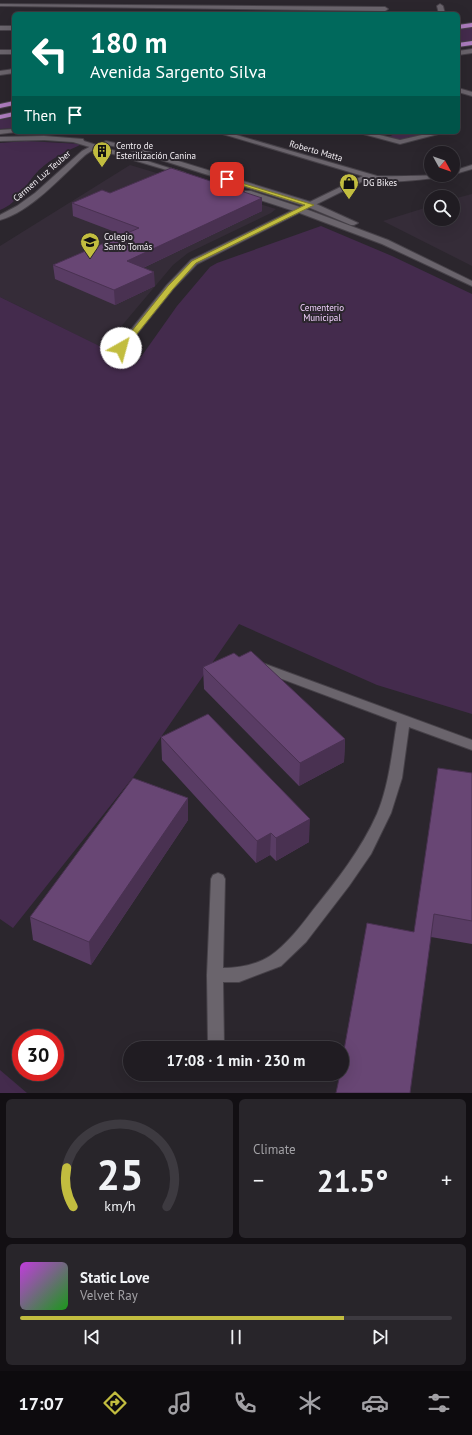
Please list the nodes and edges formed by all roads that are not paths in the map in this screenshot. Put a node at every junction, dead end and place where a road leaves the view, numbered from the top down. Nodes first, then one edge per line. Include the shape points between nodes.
1 (176, 0) edge
2 (0, 5) edge
3 (440, 6) dead end
4 (113, 7) junction
5 (174, 8) junction
6 (385, 9) edge
7 (110, 12) edge
8 (173, 12) edge
9 (442, 12) edge
10 (472, 25) edge
11 (0, 28) edge
12 (12, 28) edge
13 (460, 28) edge
14 (472, 42) edge
15 (460, 45) edge
16 (472, 51) edge
17 (0, 52) edge
18 (12, 52) edge
19 (465, 52) junction
20 (460, 53) edge
21 (472, 55) edge
22 (12, 71) edge
23 (0, 74) edge
24 (460, 91) edge
25 (472, 94) edge
26 (12, 103) edge
27 (0, 106) edge
28 (12, 114) edge
29 (0, 117) edge
30 (12, 131) edge
31 (0, 132) edge
32 (226, 134) edge
33 (367, 134) edge
34 (434, 134) edge
35 (0, 139) edge
36 (75, 140) junction
37 (95, 146) junction
38 (472, 167) edge
39 (460, 171) edge
40 (188, 175) edge
41 (368, 176) junction
42 (424, 176) edge
43 (240, 191) edge
44 (311, 205) junction
45 (300, 210) junction
46 (0, 218) edge
47 (385, 242) junction
48 (472, 284) edge
49 (121, 348) dead end
50 (245, 660) edge
51 (404, 720) junction
52 (472, 745) edge
53 (218, 879) dead end
54 (215, 975) junction
55 (216, 1041) edge

1 - 5 street
2 - 4 street
3 - 9 street
4 - 5 street
4 - 7 street
5 - 6 street via 184,6
5 - 8 street
10 - 13 main road
11 - 12 street
14 - 15 main road
16 - 19 street
17 - 18 street
19 - 20 street
19 - 21 street
22 - 23 street
24 - 25 street
26 - 27 main road
28 - 29 main road
30 - 31 street
32 - 41 street, Roberto Matta
33 - 34 street via 400,142
35 - 36 street
36 - 37 street
36 - 44 street via 97,141 131,148
37 - 40 street
37 - 46 street, Carmen Luz Teuber via 83,152 17,210
38 - 39 street
41 - 42 street, Roberto Matta
41 - 44 street
43 - 45 street
44 - 45 street
44 - 47 street via 346,220
45 - 47 street
45 - 49 street via 194,262 170,287
47 - 48 street
50 - 51 street
51 - 52 street
51 - 54 street via 395,778 384,813 366,850 344,882 301,937 275,961 239,975
53 - 54 street
54 - 55 street

